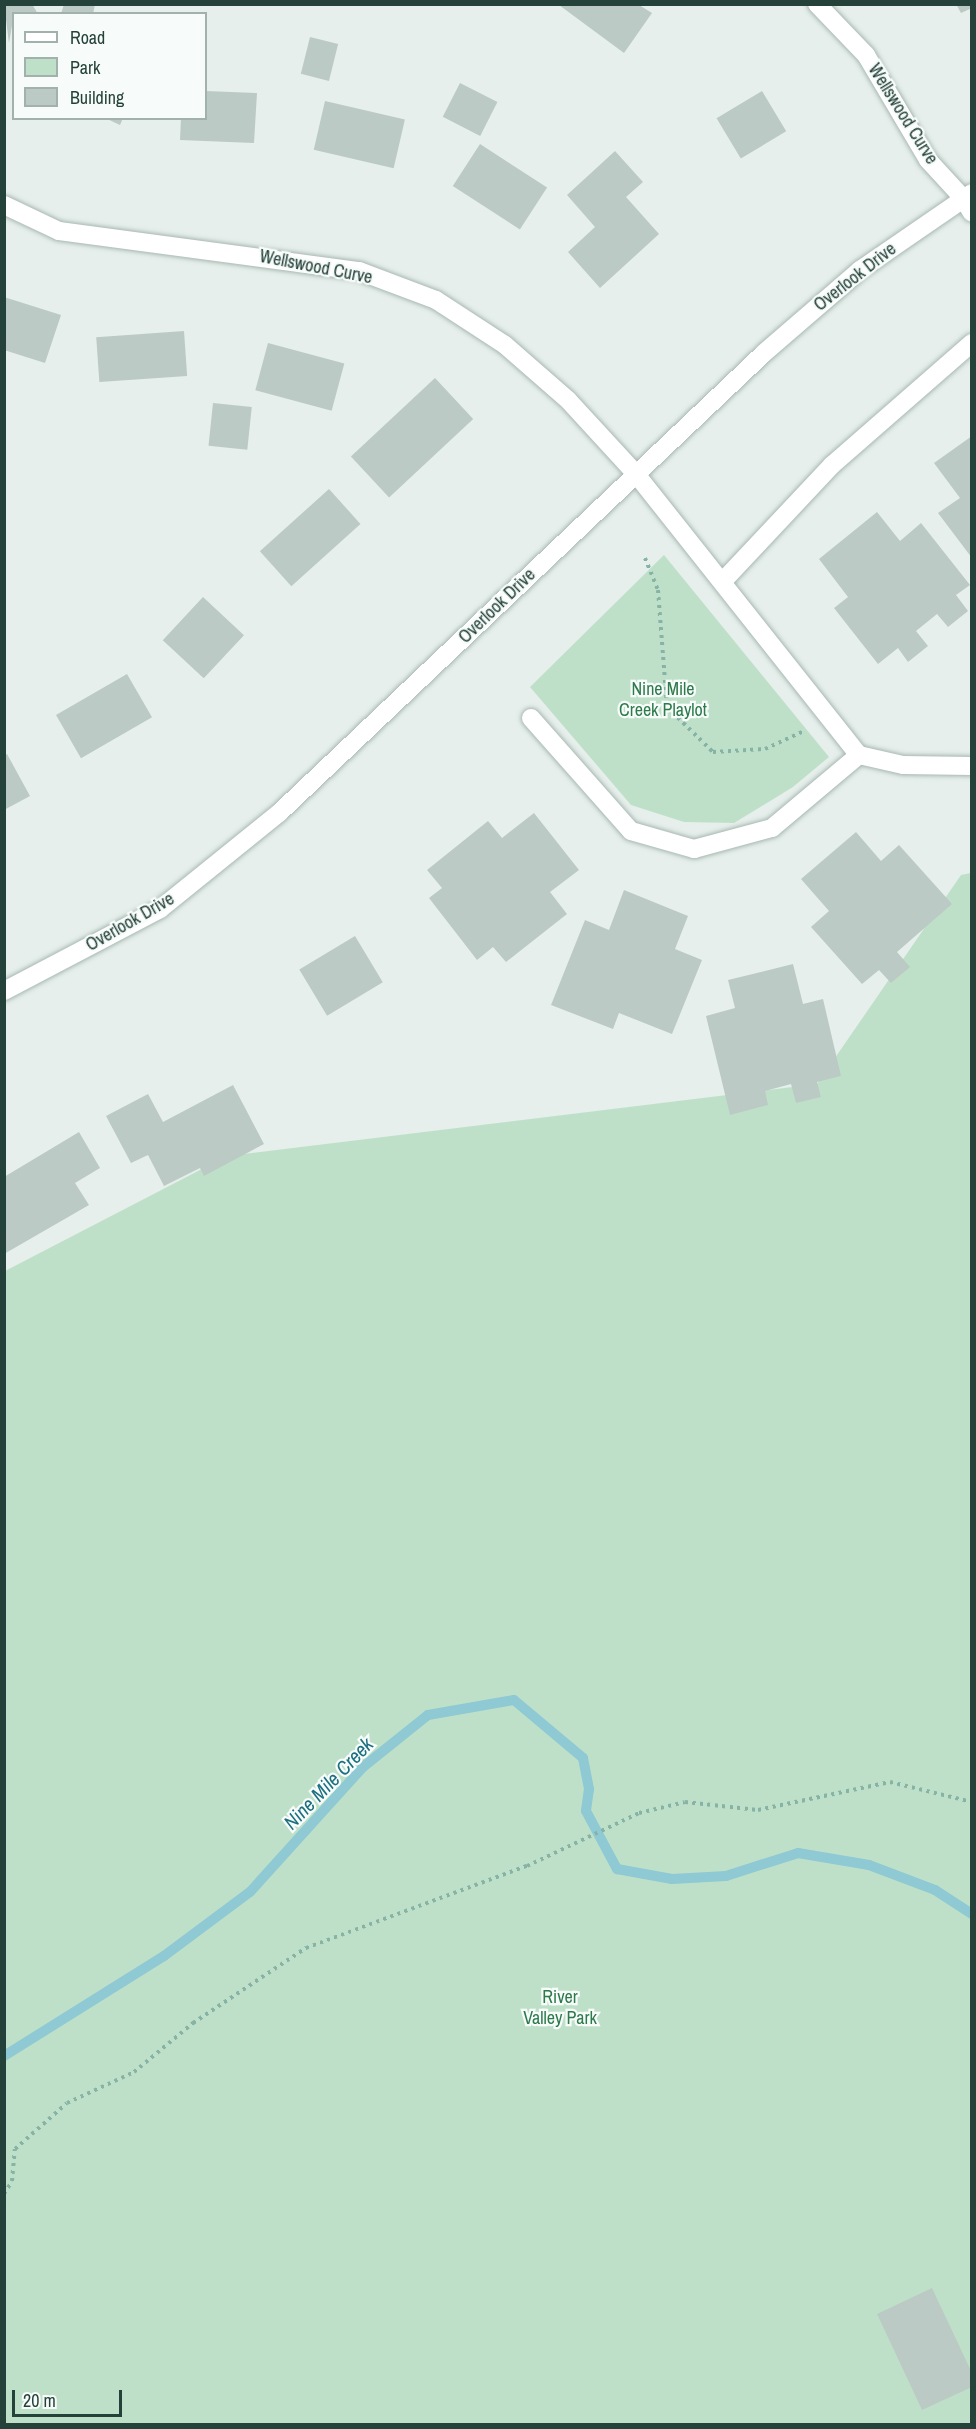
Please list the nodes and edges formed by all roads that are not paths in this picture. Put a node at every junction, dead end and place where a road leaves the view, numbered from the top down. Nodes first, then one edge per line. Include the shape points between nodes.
1 (817, 4) edge
2 (969, 201) edge
3 (4, 205) edge
4 (972, 343) edge
5 (636, 474) junction
6 (724, 580) junction
7 (531, 718) dead end
8 (859, 755) junction
9 (972, 766) edge
10 (4, 991) edge

1 - 2 street, Wellswood Curve via 866,55 928,160
2 - 5 street, Overlook Drive via 860,270
3 - 5 street, Wellswood Curve via 59,231 359,271 435,300 505,345 568,400
4 - 6 street via 832,465
5 - 6 street, Wellswood Curve
5 - 10 street, Overlook Drive via 279,813 160,909
6 - 8 street, Wellswood Curve
7 - 8 street via 631,831 694,849 772,828
8 - 9 street via 903,765

